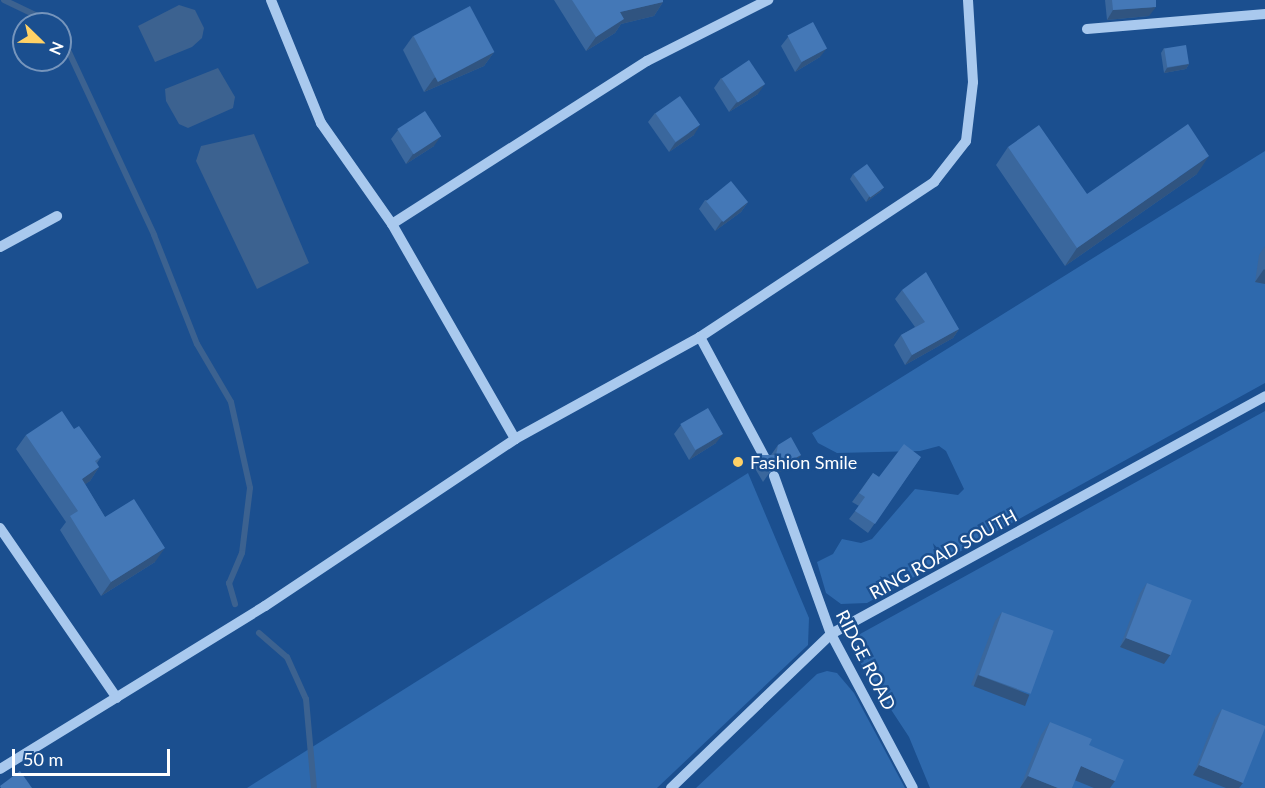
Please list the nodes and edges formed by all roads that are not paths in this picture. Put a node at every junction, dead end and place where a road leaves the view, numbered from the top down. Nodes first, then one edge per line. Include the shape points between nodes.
1 (271, 0) edge
2 (768, 0) edge
3 (968, 0) edge
4 (1265, 14) edge
5 (1088, 29) dead end
6 (57, 216) dead end
7 (392, 224) junction
8 (0, 247) edge
9 (700, 337) junction
10 (1265, 396) edge
11 (516, 439) junction
12 (765, 458) edge
13 (774, 476) edge
14 (0, 528) edge
15 (831, 634) junction
16 (117, 698) junction
17 (0, 769) edge
18 (671, 788) edge
19 (913, 788) edge

1 - 7 street via 321,123
2 - 7 street via 647,61
3 - 9 street via 973,82 966,141 957,157 934,182
4 - 5 street
6 - 8 street
7 - 11 street
9 - 11 street
9 - 12 street
10 - 15 street, RING ROAD SOUTH
11 - 16 street via 265,606
13 - 15 street, RIDGE ROAD
14 - 16 street
15 - 18 street, RING ROAD SOUTH
15 - 19 street, RIDGE ROAD
16 - 17 street

